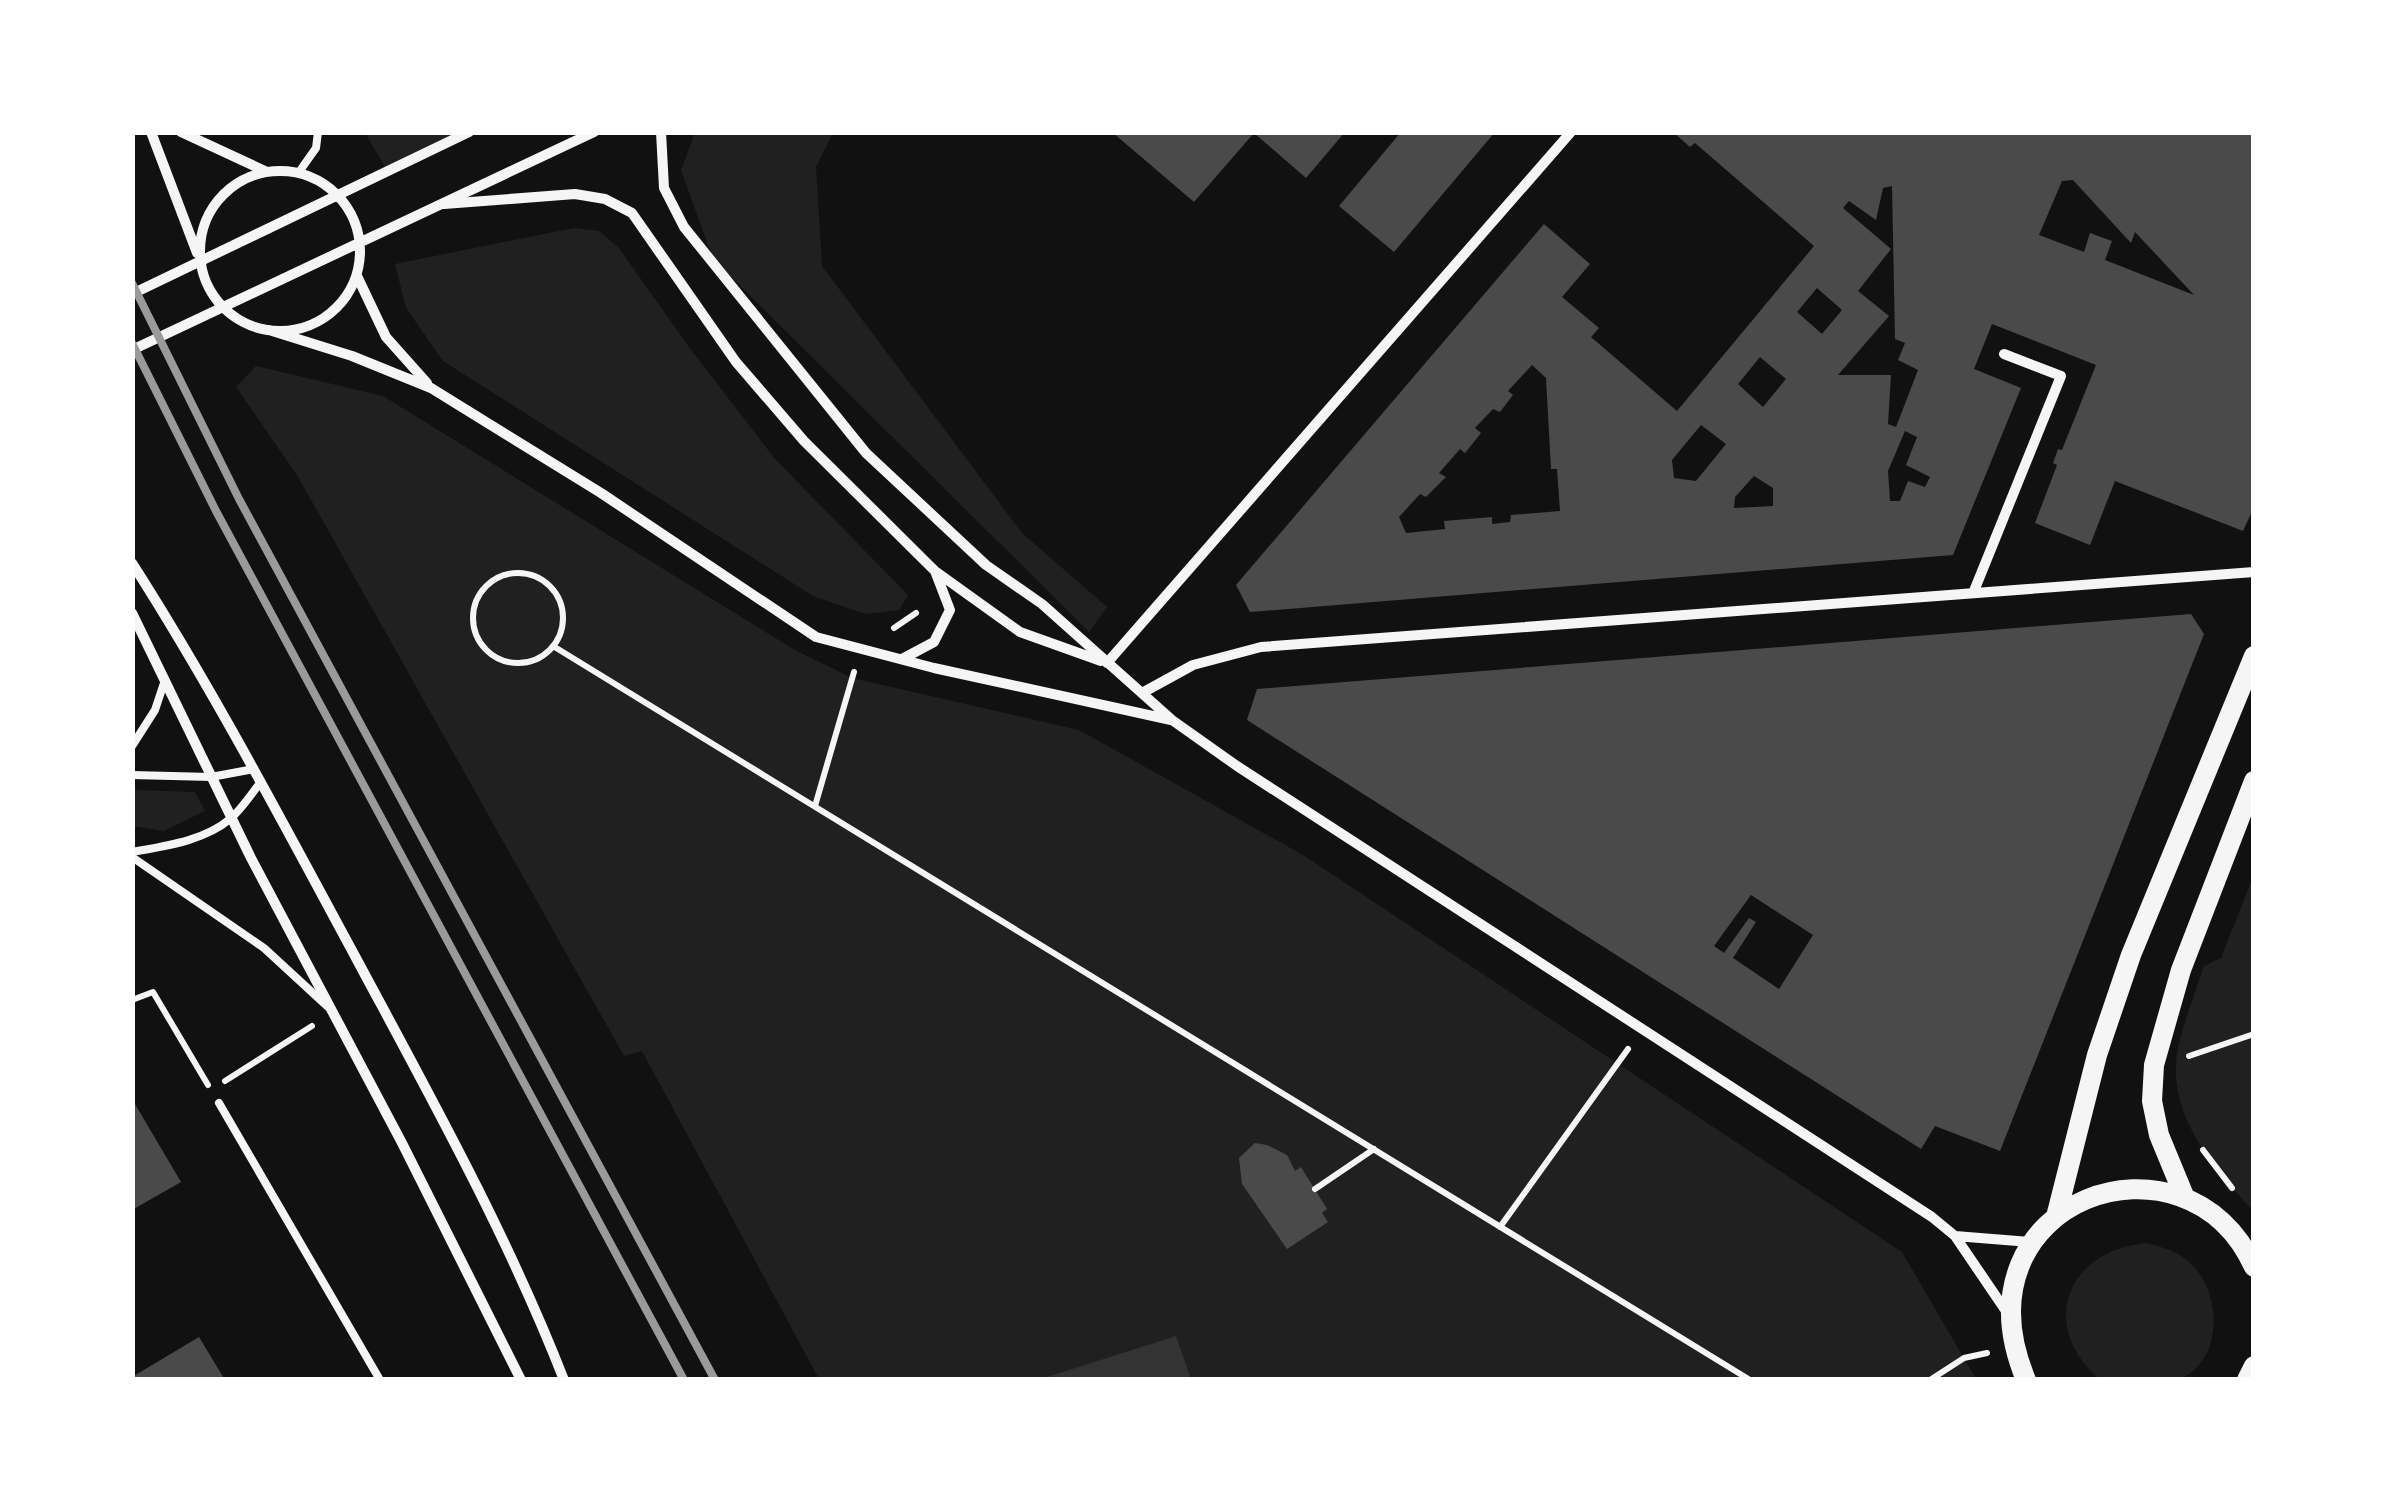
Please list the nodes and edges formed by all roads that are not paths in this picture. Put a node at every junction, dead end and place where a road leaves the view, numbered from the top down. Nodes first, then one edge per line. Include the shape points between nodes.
1 (151, 132) edge
2 (181, 132) edge
3 (318, 132) edge
4 (469, 132) edge
5 (594, 132) edge
6 (661, 132) edge
7 (1571, 132) edge
8 (266, 171) junction
9 (299, 172) junction
10 (444, 204) junction
11 (200, 259) junction
12 (357, 276) junction
13 (132, 294) edge
14 (268, 330) junction
15 (137, 348) edge
16 (2004, 354) dead end
17 (430, 388) junction
18 (132, 562) edge
19 (935, 571) junction
20 (2254, 572) edge
21 (1974, 591) junction
22 (132, 612) edge
23 (2254, 656) edge
24 (902, 659) junction
25 (1107, 664) junction
26 (166, 680) junction
27 (1142, 693) junction
28 (1172, 720) junction
29 (132, 746) edge
30 (254, 769) junction
31 (132, 776) edge
32 (211, 777) junction
33 (2254, 781) edge
34 (260, 782) junction
35 (231, 818) junction
36 (132, 855) edge
37 (330, 1010) junction
38 (219, 1103) dead end
39 (2185, 1198) junction
40 (2056, 1217) junction
41 (1955, 1236) junction
42 (2030, 1242) junction
43 (2254, 1268) edge
44 (2009, 1315) junction
45 (2254, 1366) edge
46 (380, 1380) edge
47 (521, 1380) edge
48 (564, 1380) edge
49 (2026, 1380) edge
50 (2246, 1380) edge

1 - 11 street
2 - 8 street
3 - 9 lane via 316,148
4 - 13 street
5 - 10 street
6 - 25 street via 664,188 684,227 866,453 986,565 1042,604
7 - 25 street
8 - 9 street
8 - 11 street via 224,192 201,233
9 - 12 street via 343,200 361,250
10 - 15 street
10 - 19 street via 575,194 632,212 736,362 804,441
11 - 14 street via 222,306
12 - 14 street via 332,313 313,324
12 - 17 street via 386,338
14 - 17 street
16 - 21 street via 2061,376
17 - 24 street via 816,636
18 - 30 street
19 - 24 street via 950,610 934,642
19 - 25 street via 1020,632
20 - 21 street
21 - 27 street via 1261,647 1193,666
22 - 26 street
23 - 40 main road via 2131,955 2097,1055
24 - 28 street
25 - 27 street
26 - 29 lane
26 - 32 street
27 - 28 street
28 - 41 street
30 - 32 lane
30 - 34 street
31 - 32 lane
32 - 35 street
33 - 39 main road via 2181,970 2154,1065 2159,1136
34 - 35 lane
34 - 48 street via 428,1092 534,1304
35 - 36 lane via 212,831
35 - 37 street
36 - 37 lane via 264,948
37 - 47 street
38 - 46 lane
39 - 40 main road via 2118,1190
39 - 43 main road via 2218,1218
40 - 42 main road
41 - 42 street
41 - 44 street
42 - 44 main road via 2014,1275
44 - 49 main road
45 - 50 main road

